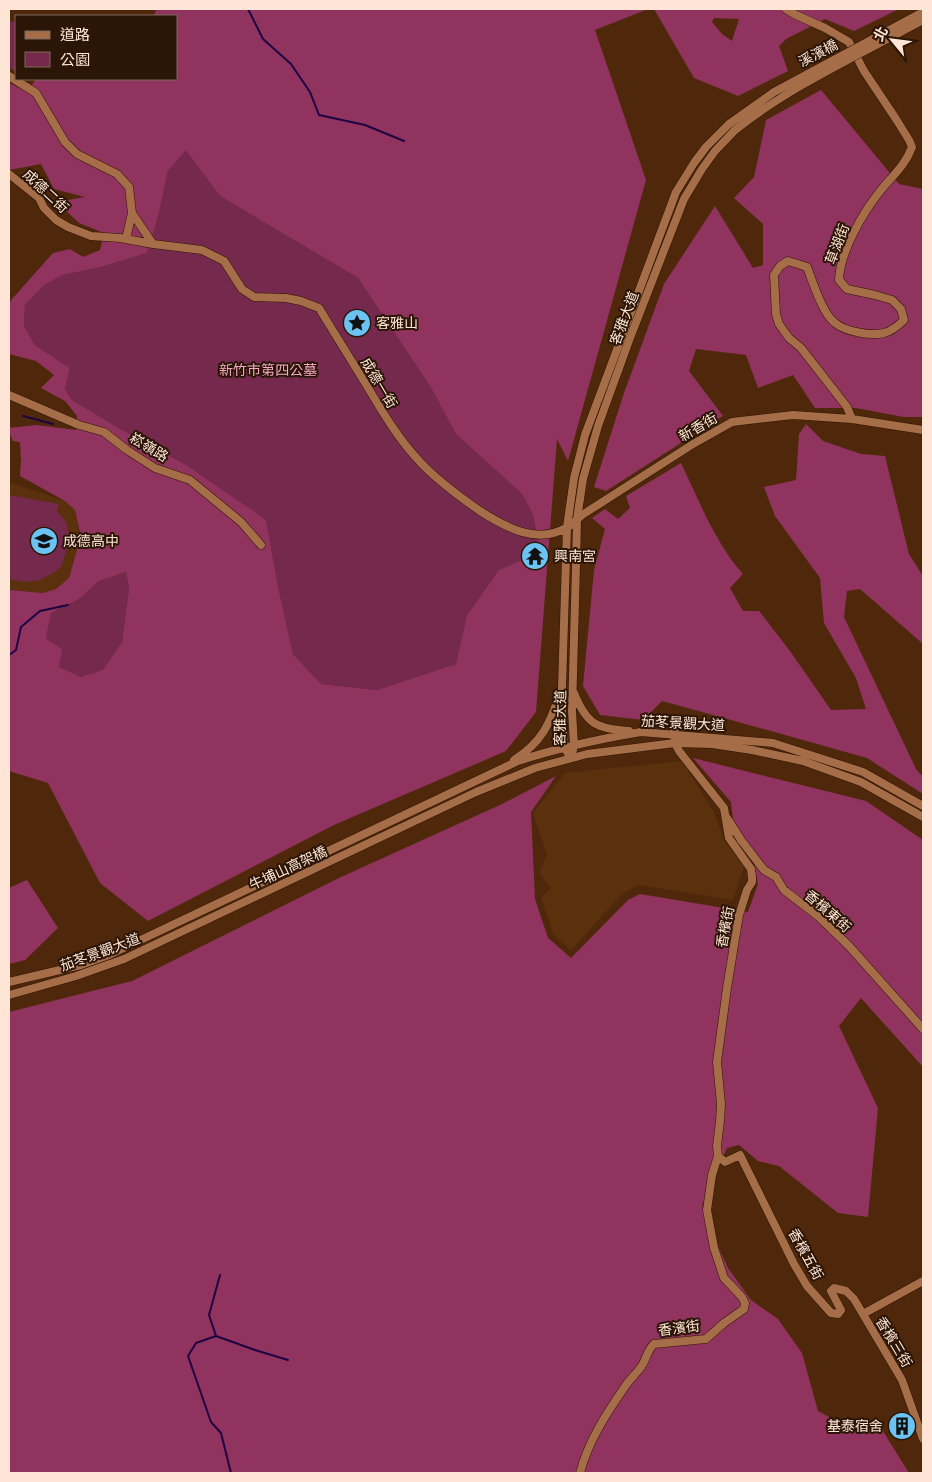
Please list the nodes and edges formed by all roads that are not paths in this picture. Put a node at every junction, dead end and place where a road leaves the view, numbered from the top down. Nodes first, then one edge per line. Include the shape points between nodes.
1 (786, 9) edge
2 (923, 12) edge
3 (923, 20) edge
4 (15, 80) edge
5 (732, 127) junction
6 (9, 174) edge
7 (132, 213) junction
8 (126, 239) junction
9 (153, 244) junction
10 (9, 395) edge
11 (852, 419) junction
12 (923, 430) edge
13 (577, 519) junction
14 (567, 527) junction
15 (262, 544) dead end
16 (562, 687) junction
17 (573, 688) junction
18 (674, 731) junction
19 (641, 732) junction
20 (675, 743) junction
21 (574, 745) junction
22 (564, 747) junction
23 (571, 758) junction
24 (495, 771) junction
25 (923, 806) edge
26 (724, 808) junction
27 (923, 817) edge
28 (386, 825) joint
29 (391, 833) joint
30 (192, 916) joint
31 (197, 925) joint
32 (9, 982) edge
33 (9, 995) edge
34 (923, 1029) edge
35 (718, 1156) junction
36 (923, 1281) edge
37 (863, 1314) junction
38 (923, 1439) edge
39 (580, 1473) edge

1 - 11 street, 草湖街 via 849,42 912,147 908,158 860,220 839,270 839,280 847,289 892,300 901,309 904,320 901,324 884,333 850,330 835,323 826,312 807,267 788,261 774,275 779,324 847,407
2 - 5 street, 溪濱橋, bridge via 774,92
3 - 5 street, 溪濱橋, bridge
4 - 7 street via 36,93 65,142 77,154 117,174 129,187
5 - 13 street, 客雅大道 via 684,199 598,426 583,479
5 - 14 street, 客雅大道 via 706,147 676,192 585,435 574,478
6 - 8 street, 成德二街 via 39,198 56,220 68,227 91,236
7 - 8 street
7 - 9 street
8 - 9 street, 成德二街
9 - 14 street, 成德一街 via 202,250 224,260 242,289 254,297 286,298 319,308 395,432 422,464 475,507 519,532 548,534
10 - 15 street, 崧嶺路 via 79,425 104,432 155,468 190,480
11 - 12 street, 新香街
11 - 13 street, 新香街 via 793,415 732,422
13 - 14 street, 新香街
13 - 17 street, 客雅大道
14 - 16 street, 客雅大道
16 - 22 street, 客雅大道
16 - 24 street via 544,732 522,755
17 - 19 street via 589,720 609,729
17 - 21 street, 客雅大道
18 - 19 street, 茄苳景觀大道
18 - 20 street
18 - 25 street, 茄苳景觀大道 via 754,740 798,750 863,772
19 - 21 street, 茄苳景觀大道
20 - 23 street, 茄苳景觀大道
20 - 26 street, 香檳街
20 - 27 street, 茄苳景觀大道 via 712,744 803,761 861,782
21 - 22 street, 茄苳景觀大道
21 - 23 street, 客雅大道
22 - 23 street, 客雅大道
22 - 24 street, 茄苳景觀大道
23 - 29 street, 茄苳景觀大道 via 535,768 476,792
24 - 28 street, 茄苳景觀大道
26 - 34 street, 香檳東街 via 731,824 764,870 776,877 784,890 819,916 849,946
26 - 35 street, 香檳街 via 729,838 751,869 752,882 739,915 717,1062 721,1104
28 - 30 street, 牛埔山高架橋
29 - 31 street, 牛埔山高架橋
30 - 32 street, 茄苳景觀大道 via 109,955
31 - 33 street, 茄苳景觀大道 via 124,959
35 - 37 street, 香檳五街 via 726,1162 740,1155 794,1264 807,1286 831,1313 838,1314 841,1310 831,1291 834,1288 854,1299
35 - 39 street, 香濱街 via 707,1210 724,1278 742,1297 744,1308 706,1339 654,1344 594,1436
36 - 37 street
37 - 38 street, 香檳三街 via 902,1380

